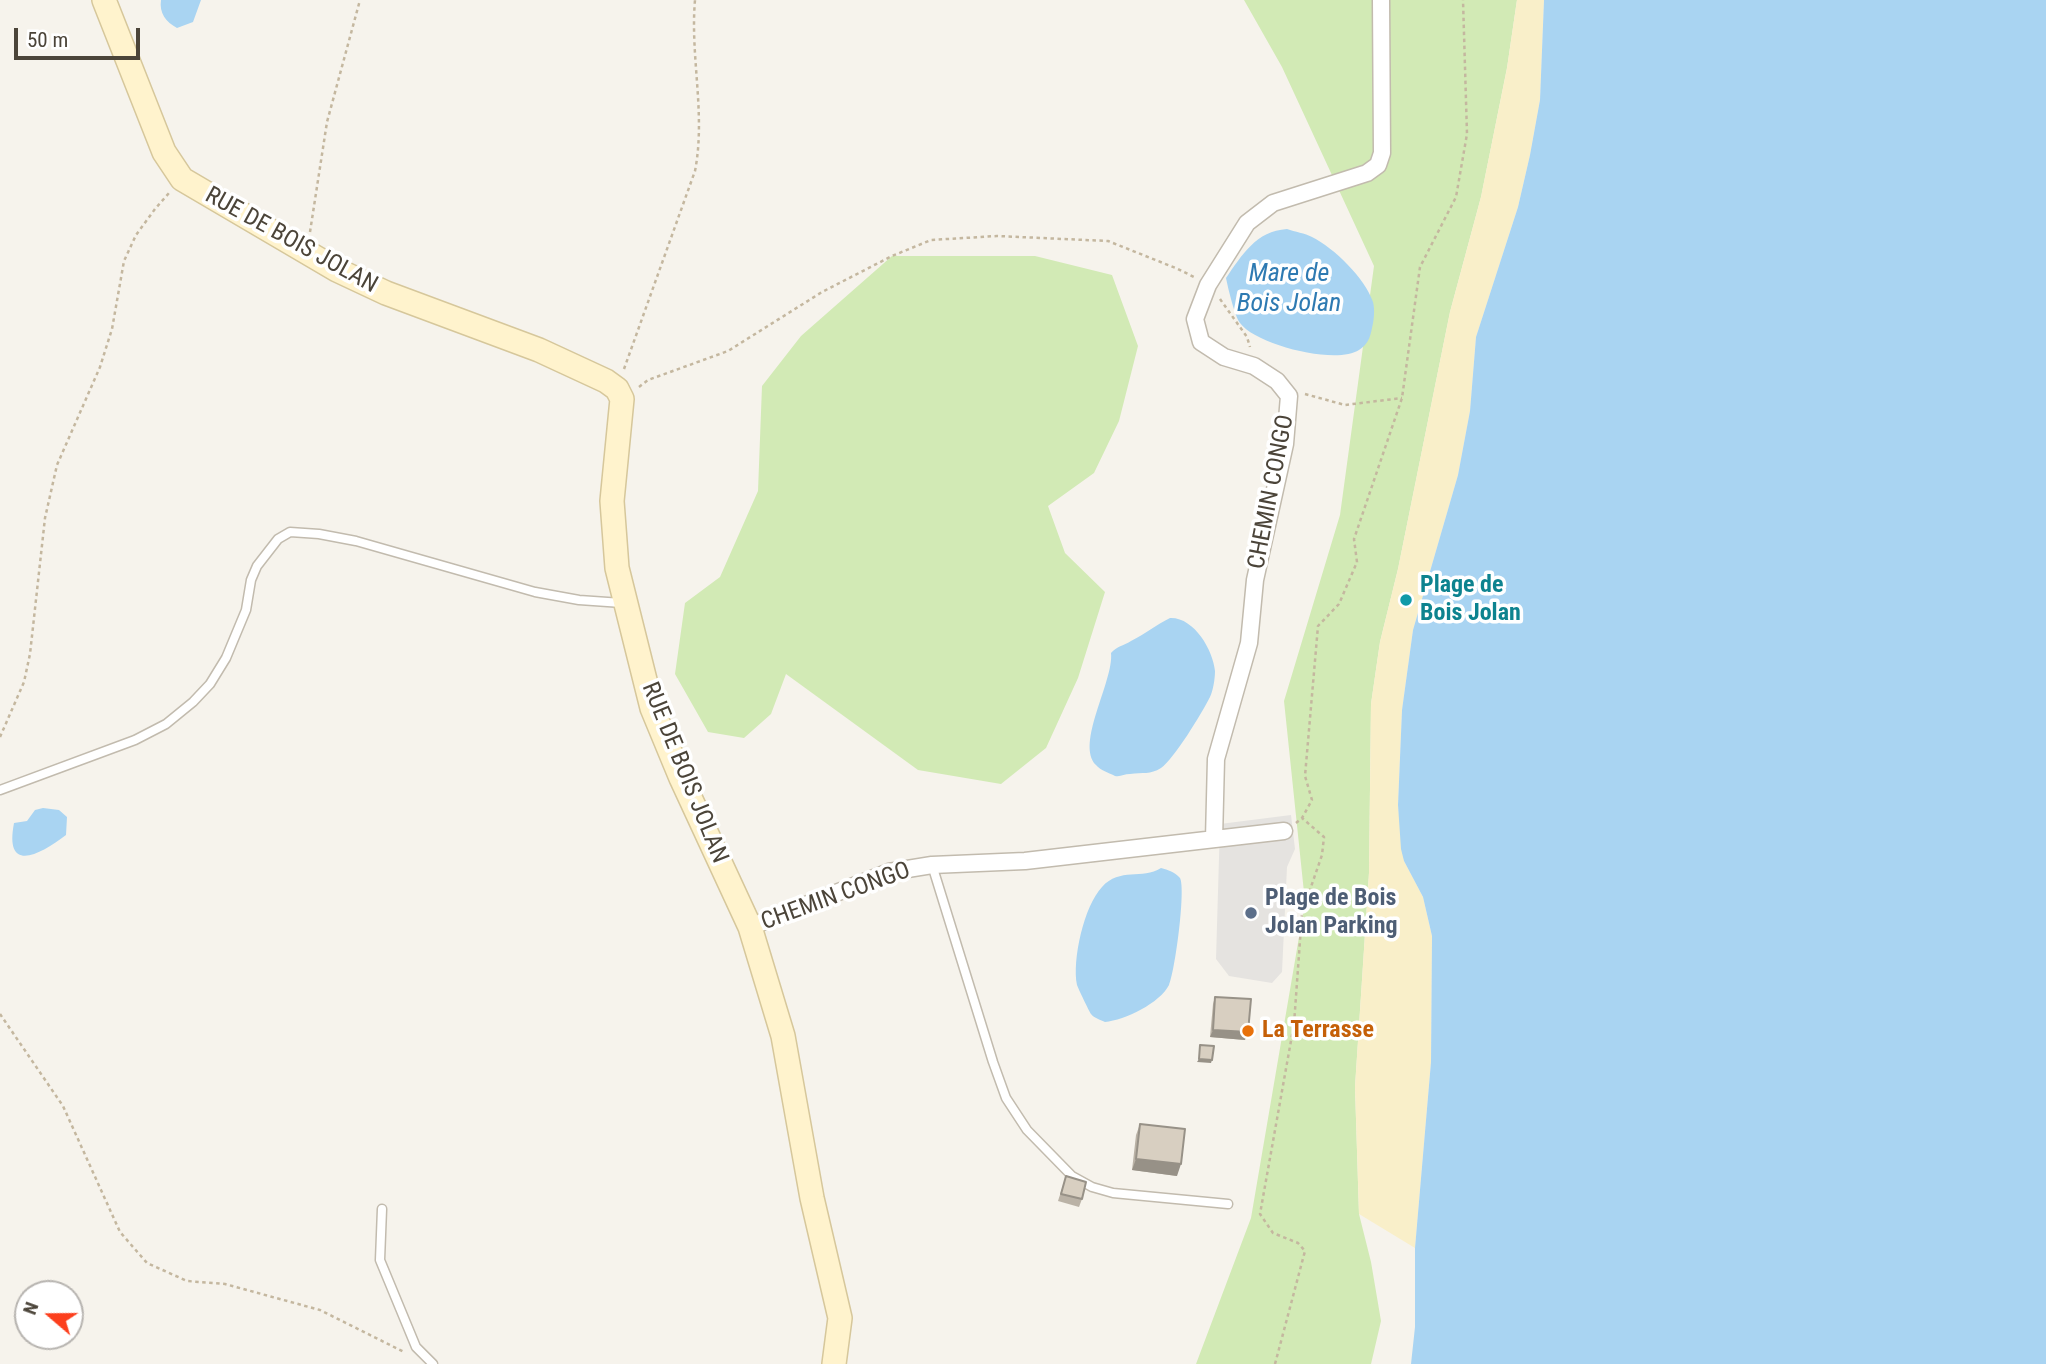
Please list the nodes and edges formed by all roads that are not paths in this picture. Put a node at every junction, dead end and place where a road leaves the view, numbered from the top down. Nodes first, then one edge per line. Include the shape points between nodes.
1 (104, 0) edge
2 (1381, 0) edge
3 (625, 603) junction
4 (0, 790) edge
5 (1284, 831) dead end
6 (1214, 839) junction
7 (932, 865) junction
8 (750, 928) junction
9 (1228, 1204) dead end
10 (382, 1209) dead end
11 (433, 1364) edge
12 (834, 1364) edge

1 - 3 street, RUE DE BOIS JOLAN via 164,152 182,179 337,270 539,350 606,381 619,394 612,501 617,568
2 - 6 street, CHEMIN CONGO via 1382,153 1378,164 1367,173 1273,203 1247,223 1208,285 1195,319 1200,342 1224,357 1254,366 1277,381 1289,396 1285,444 1255,580 1249,643 1216,759
3 - 4 lane via 535,592 356,541 290,532 278,539 257,566 246,610 226,658 193,702 166,724 135,740
3 - 8 street, RUE DE BOIS JOLAN via 652,708
5 - 6 street, CHEMIN CONGO
6 - 7 street, CHEMIN CONGO via 1026,861
7 - 8 street, CHEMIN CONGO via 889,872
7 - 9 lane via 993,1062 1006,1098 1027,1130 1072,1176 1092,1187
8 - 12 street, RUE DE BOIS JOLAN via 783,1035 812,1198 840,1318
10 - 11 lane via 380,1260 416,1347

